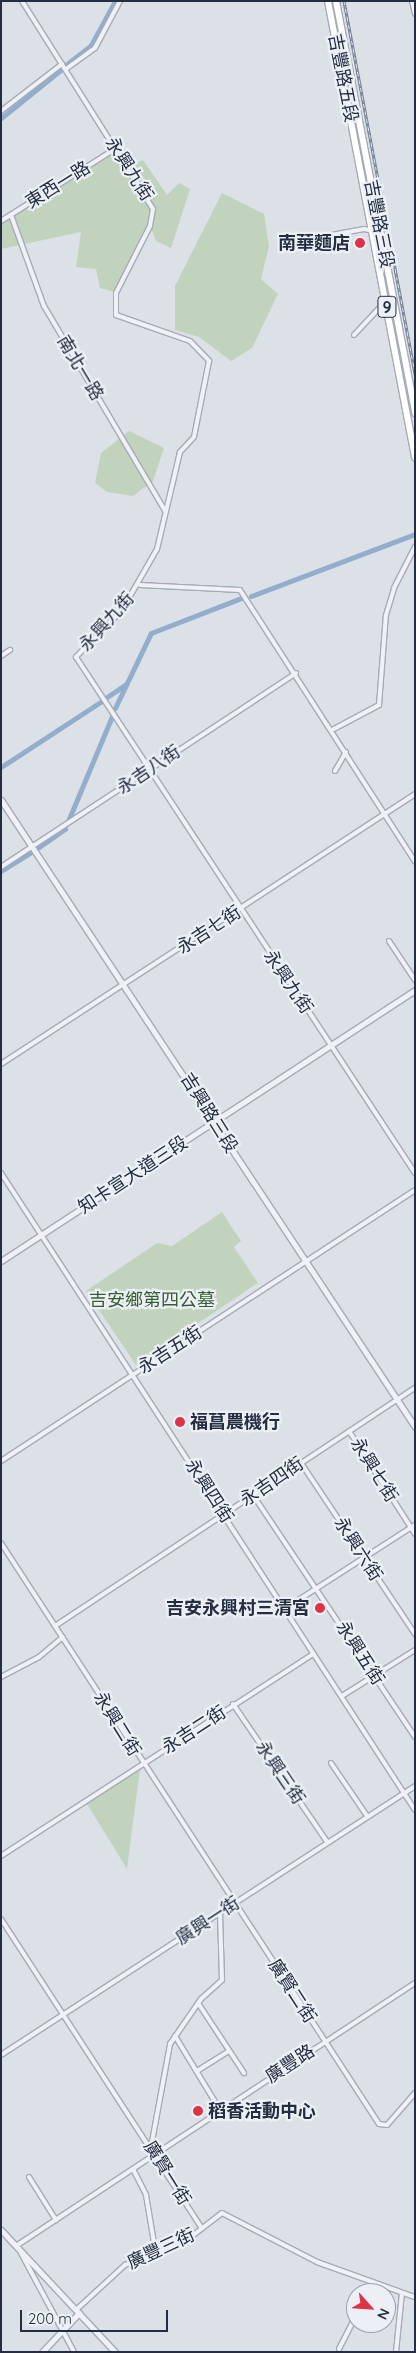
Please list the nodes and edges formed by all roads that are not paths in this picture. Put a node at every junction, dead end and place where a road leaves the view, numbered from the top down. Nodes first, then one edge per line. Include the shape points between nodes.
1 (22, 1) edge
2 (120, 1) edge
3 (328, 1) edge
4 (336, 1) edge
5 (412, 1) edge
6 (415, 14) edge
7 (62, 64) junction
8 (66, 69) junction
9 (1, 111) edge
10 (115, 149) junction
11 (365, 153) joint
12 (358, 155) joint
13 (11, 215) junction
14 (1, 221) edge
15 (380, 232) junction
16 (373, 233) junction
17 (288, 237) dead end
18 (386, 301) junction
19 (354, 336) dead end
20 (415, 413) edge
21 (415, 458) edge
22 (166, 512) junction
23 (415, 547) edge
24 (140, 585) junction
25 (10, 650) dead end
26 (1, 656) edge
27 (296, 672) junction
28 (332, 730) junction
29 (346, 752) junction
30 (148, 769) junction
31 (336, 771) dead end
32 (415, 794) edge
33 (1, 800) edge
34 (384, 814) junction
35 (32, 847) junction
36 (415, 862) edge
37 (1, 867) edge
38 (240, 910) junction
39 (389, 941) dead end
40 (415, 980) edge
41 (125, 985) junction
42 (415, 990) edge
43 (331, 1046) junction
44 (1, 1064) edge
45 (214, 1122) junction
46 (1, 1173) edge
47 (415, 1173) edge
48 (415, 1190) edge
49 (42, 1234) junction
50 (1, 1261) edge
51 (305, 1261) junction
52 (133, 1375) junction
53 (415, 1388) edge
54 (397, 1400) junction
55 (415, 1427) edge
56 (349, 1431) junction
57 (1, 1461) edge
58 (301, 1463) junction
59 (253, 1495) junction
60 (224, 1514) junction
61 (413, 1527) edge
62 (415, 1534) edge
63 (1, 1543) edge
64 (364, 1558) junction
65 (317, 1588) junction
66 (286, 1608) junction
67 (55, 1626) junction
68 (415, 1634) edge
69 (63, 1637) junction
70 (415, 1650) edge
71 (313, 1654) junction
72 (374, 1676) junction
73 (1, 1677) edge
74 (342, 1696) junction
75 (233, 1704) junction
76 (415, 1738) edge
77 (142, 1763) junction
78 (331, 1763) dead end
79 (415, 1786) edge
80 (403, 1793) junction
81 (415, 1810) edge
82 (366, 1816) junction
83 (327, 1842) junction
84 (1, 1856) edge
85 (235, 1904) junction
86 (220, 1914) junction
87 (1, 1919) edge
88 (415, 1983) edge
89 (198, 2003) junction
90 (63, 2015) junction
91 (175, 2036) junction
92 (325, 2042) junction
93 (227, 2052) junction
94 (1, 2055) edge
95 (197, 2071) junction
96 (244, 2073) dead end
97 (415, 2093) edge
98 (220, 2110) junction
99 (151, 2147) junction
100 (156, 2154) junction
101 (133, 2169) junction
102 (29, 2177) dead end
103 (56, 2220) junction
104 (202, 2229) junction
105 (1, 2230) edge
106 (16, 2246) junction
107 (20, 2251) junction
108 (156, 2255) junction
109 (372, 2282) joint
110 (402, 2293) junction
111 (415, 2297) edge
112 (78, 2311) junction
113 (66, 2332) junction
114 (348, 2333) edge
115 (340, 2349) dead end
116 (42, 2352) edge
117 (74, 2352) edge
118 (115, 2352) edge
119 (396, 2352) edge

1 - 7 street, 永興九街
2 - 8 street via 95,48
3 - 12 main road, 吉豐路五段 / 9
4 - 11 main road, 吉豐路五段 / 9
5 - 6 street
7 - 8 street, 永興九街
7 - 9 street
8 - 10 street, 永興九街
10 - 13 street, 東西一路
10 - 22 street, 永興九街 via 153,208 150,226 116,293 116,315 190,341 209,362 194,437 180,452
11 - 15 main road, 吉豐路三段 / 9
12 - 16 main road, 吉豐路三段 / 9
13 - 14 street, 東西一路
13 - 22 street, 南北一路 via 44,306
15 - 16 street
15 - 20 main road, 吉豐路三段 / 9
16 - 17 street via 364,229 300,241
16 - 18 main road, 吉豐路三段 / 9
18 - 19 street
18 - 21 main road, 吉豐路三段 / 9
22 - 24 street, 永興九街 via 158,548
23 - 28 street via 398,579 386,616 379,705
24 - 27 street via 240,590
24 - 30 street, 永興九街 via 76,657 119,717
25 - 26 street
27 - 28 street
27 - 30 street, 永吉八街
28 - 29 street
29 - 31 street
29 - 34 street
30 - 35 street, 永吉八街
30 - 38 street, 永興九街
32 - 34 street, 永吉七街
33 - 35 street, 吉興路三段
34 - 36 street
34 - 38 street, 永吉七街
35 - 37 street, 永吉八街
35 - 41 street, 吉興路三段
38 - 41 street, 永吉七街
38 - 43 street, 永興九街
39 - 40 street
41 - 44 street, 永吉七街
41 - 45 street, 吉興路三段
42 - 43 street, 知卡宣大道三段
43 - 45 street, 知卡宣大道三段
43 - 47 street, 永興九街
45 - 49 street, 知卡宣大道三段
45 - 51 street, 吉興路三段
46 - 49 street, 永興四街
48 - 51 street, 永吉五街
49 - 50 street, 知卡宣大道三段
49 - 52 street, 永興四街
51 - 52 street, 永吉五街
51 - 54 street, 吉興路三段
52 - 57 street, 永吉五街
52 - 60 street, 永興四街
53 - 54 street, 永吉四街
54 - 55 street, 吉興路三段
54 - 56 street, 永吉四街
56 - 58 street, 永吉四街
56 - 61 street, 永興七街
58 - 59 street, 永吉四街
58 - 64 street, 永興六街
59 - 60 street, 永吉四街
59 - 65 street, 永興五街
60 - 66 street, 永興四街
60 - 67 street, 永吉四街
61 - 62 street, 永興七街
61 - 64 street
63 - 67 street, 永興二街
64 - 65 street
64 - 68 street, 永興六街
65 - 66 street
65 - 72 street, 永興五街
66 - 71 street, 永興四街
67 - 69 street, 永興二街
69 - 73 street via 39,1657
69 - 77 street, 永興二街
70 - 72 street
71 - 74 street, 永興四街
71 - 75 street, 永吉二街
72 - 74 street
72 - 76 street, 永興五街
74 - 80 street, 永興四街
75 - 77 street, 永吉二街
75 - 83 street, 永興三街
77 - 84 street, 永吉二街
77 - 85 street, 永興二街
78 - 82 street
79 - 80 street, 廣興一街
80 - 81 street, 永興四街
80 - 82 street, 廣興一街
82 - 83 street, 廣興一街
83 - 85 street, 廣興一街
85 - 86 street, 廣興一街
85 - 92 street, 廣賢二街
86 - 89 street via 222,1980
86 - 90 street, 廣興一街
87 - 90 street, 廣賢一街
88 - 92 street, 廣豐路
89 - 91 street
89 - 93 street
90 - 94 street, 廣興一街
90 - 99 street, 廣賢一街
91 - 95 street
91 - 99 street via 162,2070
92 - 97 street, 廣賢二街 via 383,2128
92 - 98 street, 廣豐路
93 - 95 street
93 - 96 street
95 - 98 street
98 - 100 street, 廣豐路
99 - 100 street, 廣賢一街
100 - 101 street, 廣豐路
100 - 104 street, 廣賢一街
101 - 103 street, 廣豐路
101 - 108 street via 146,2195
102 - 103 street
103 - 106 street, 廣豐路
104 - 108 street, 廣豐三街
104 - 109 street via 224,2213 317,2262
105 - 106 street
106 - 107 street
107 - 112 street
107 - 113 street
108 - 112 street, 廣豐三街 via 125,2265
109 - 110 street
110 - 111 street
110 - 119 street
112 - 113 street, 廣豐三街
112 - 118 street
113 - 116 street, 廣豐三街
113 - 117 street
114 - 115 street

